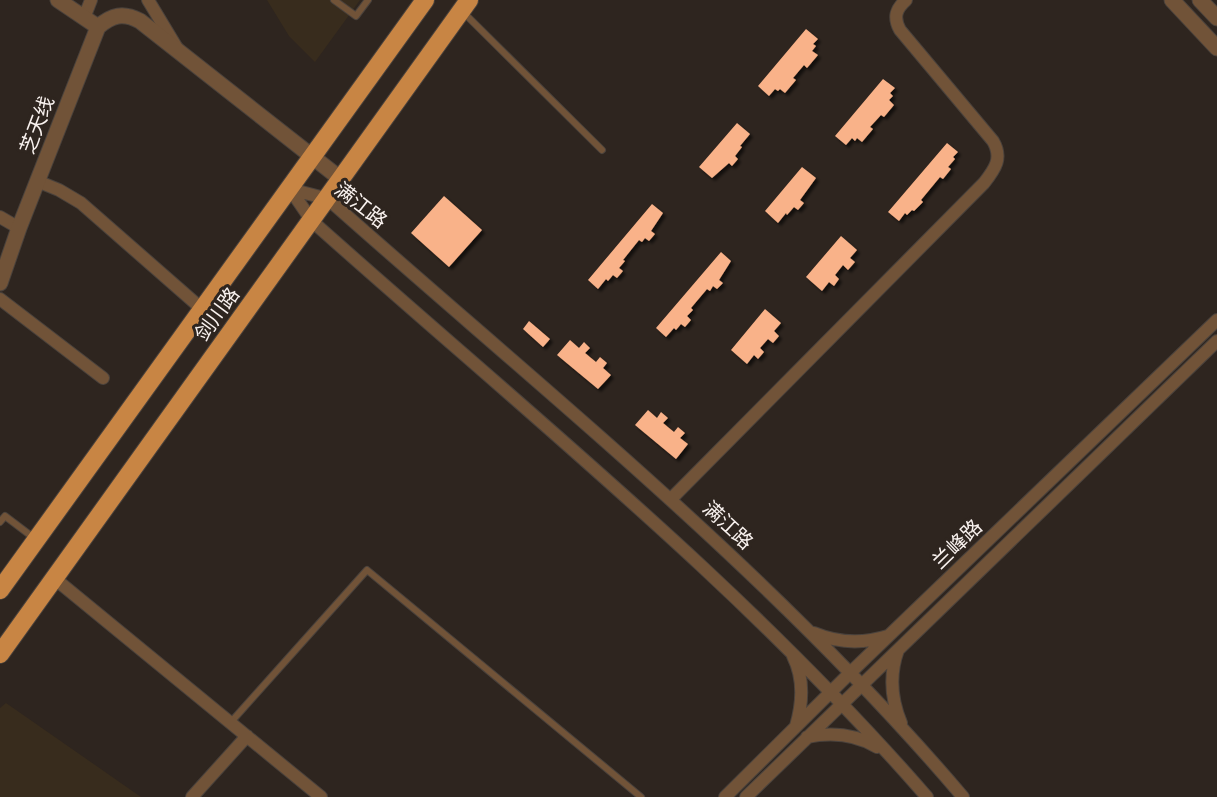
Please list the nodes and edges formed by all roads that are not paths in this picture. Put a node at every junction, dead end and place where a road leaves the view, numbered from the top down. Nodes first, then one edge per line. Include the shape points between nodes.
1 (58, 0) edge
2 (92, 0) edge
3 (148, 0) edge
4 (334, 0) edge
5 (368, 0) edge
6 (424, 0) edge
7 (906, 0) edge
8 (1172, 0) edge
9 (1200, 0) edge
10 (466, 5) edge
11 (84, 18) junction
12 (1217, 18) edge
13 (98, 27) junction
14 (1217, 48) edge
15 (179, 51) junction
16 (602, 150) dead end
17 (313, 156) junction
18 (342, 180) junction
19 (37, 181) junction
20 (290, 189) junction
21 (328, 199) junction
22 (0, 217) edge
23 (312, 221) junction
24 (19, 228) junction
25 (0, 283) edge
26 (0, 299) edge
27 (202, 309) junction
28 (1217, 320) edge
29 (1217, 341) edge
30 (103, 378) dead end
31 (671, 499) junction
32 (0, 522) edge
33 (36, 539) junction
34 (54, 578) junction
35 (0, 590) edge
36 (811, 632) junction
37 (889, 636) junction
38 (899, 647) junction
39 (789, 649) junction
40 (0, 654) edge
41 (850, 673) junction
42 (861, 684) junction
43 (831, 692) junction
44 (841, 703) junction
45 (230, 723) junction
46 (796, 726) junction
47 (247, 736) junction
48 (806, 738) junction
49 (914, 741) junction
50 (892, 758) junction
51 (192, 797) edge
52 (321, 797) edge
53 (641, 797) edge
54 (725, 797) edge
55 (746, 797) edge
56 (927, 797) edge
57 (963, 797) edge

1 - 11 street
2 - 11 street
3 - 15 street
4 - 5 lane via 356,16
6 - 17 highway, 剑川路
7 - 31 street via 896,12 900,30 993,141 998,150 997,164 984,183
8 - 14 street
9 - 12 street
10 - 16 lane
10 - 18 highway, 剑川路
11 - 13 street
13 - 15 street via 116,16 128,16
13 - 19 street, 芝天线
15 - 17 street
17 - 18 street
17 - 20 highway, 剑川路
18 - 21 highway, 剑川路
19 - 24 street, 芝天线
19 - 27 street via 81,203
20 - 21 street, 满江路
20 - 23 street
20 - 27 highway, 剑川路
21 - 23 highway, 剑川路
21 - 31 street, 满江路
22 - 24 street
23 - 34 highway, 剑川路
23 - 39 street via 654,522
24 - 25 street, 芝天线
26 - 30 street
27 - 33 highway, 剑川路
28 - 37 street, 兰峰路
29 - 38 street, 兰峰路
31 - 36 street, 满江路
32 - 33 lane via 4,516
33 - 35 highway, 剑川路
34 - 40 highway, 剑川路
34 - 45 street
36 - 37 street via 846,642
36 - 41 street, 满江路
37 - 41 street, 兰峰路
38 - 42 street, 兰峰路
38 - 49 street via 892,679 893,701
39 - 43 street
39 - 46 street via 801,683
41 - 42 street, 满江路
41 - 43 street, 兰峰路
42 - 44 street, 兰峰路
42 - 49 street, 满江路
43 - 44 street
43 - 46 street, 兰峰路
44 - 48 street, 兰峰路
44 - 50 street
45 - 47 street
45 - 53 lane via 367,570
46 - 54 street, 兰峰路
47 - 51 street
47 - 52 street
48 - 50 street via 835,734 855,737
48 - 55 street, 兰峰路
49 - 57 street, 满江路
50 - 56 street

